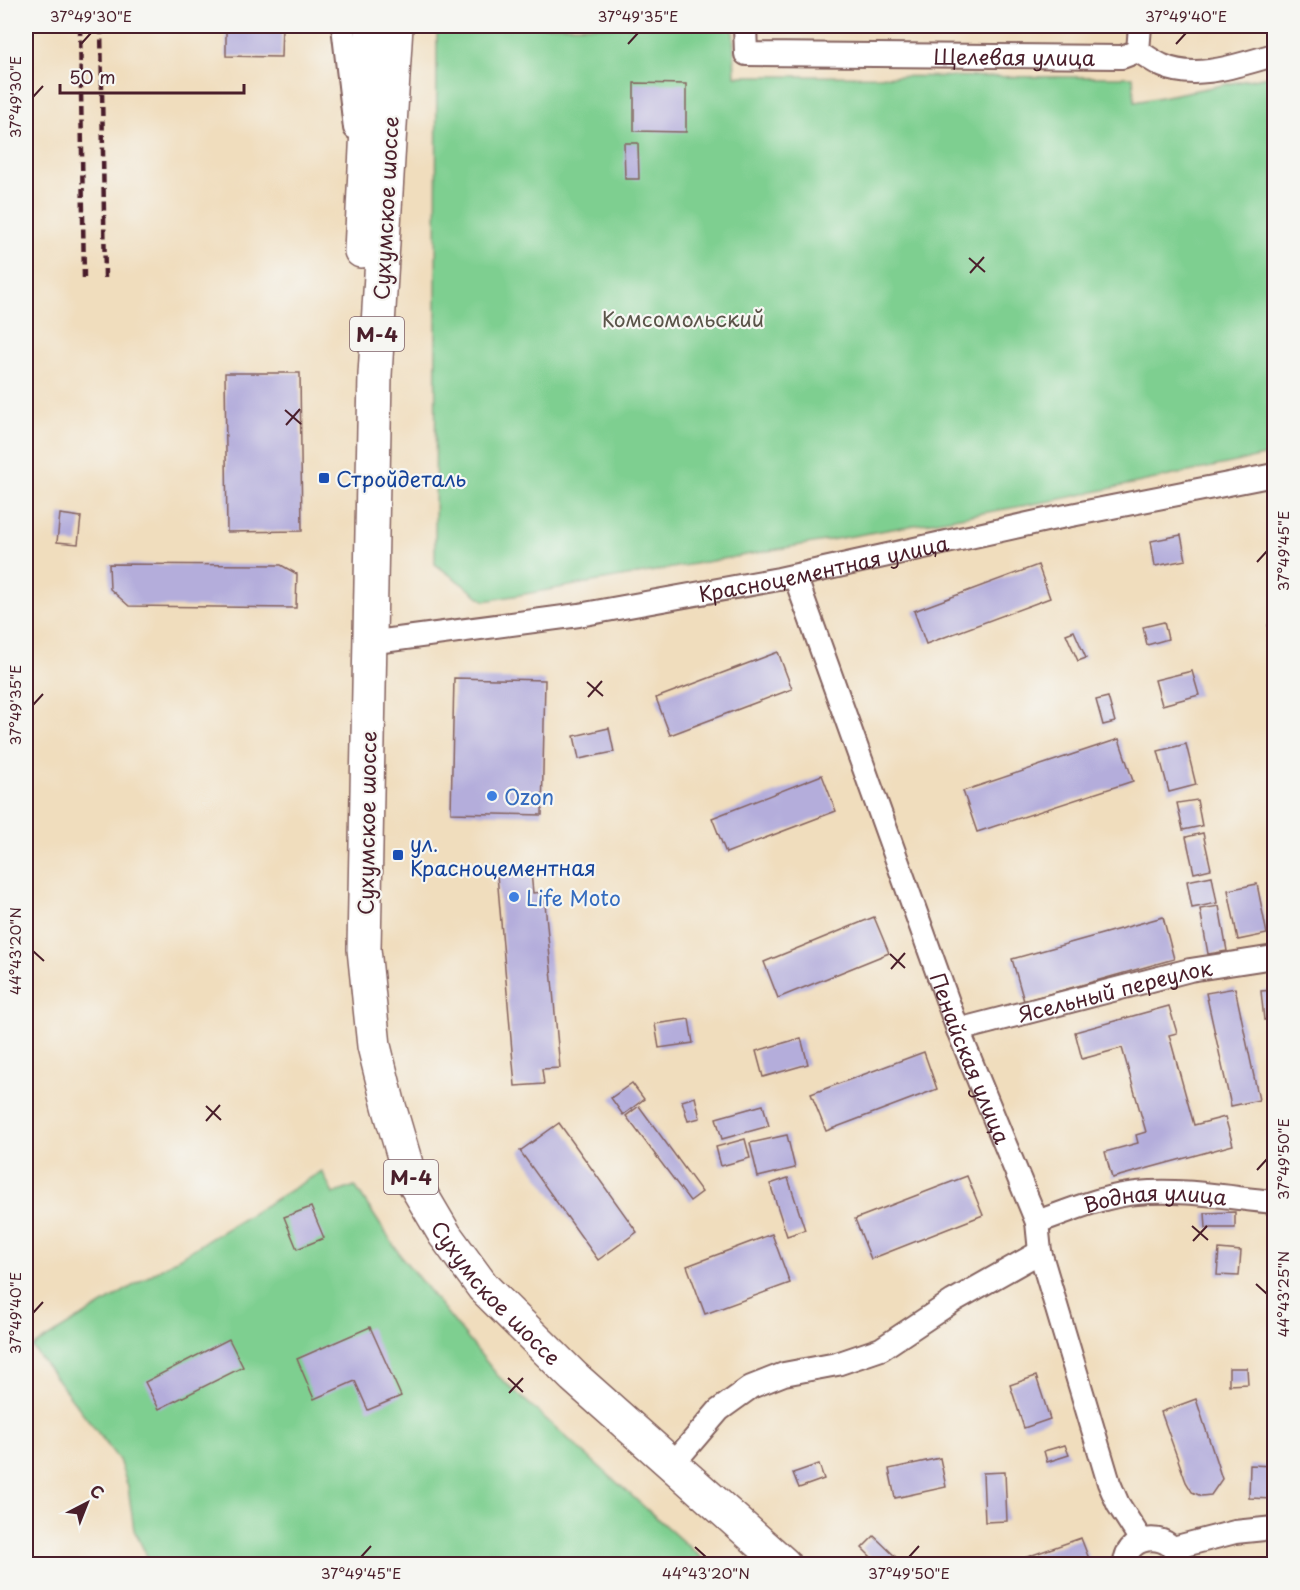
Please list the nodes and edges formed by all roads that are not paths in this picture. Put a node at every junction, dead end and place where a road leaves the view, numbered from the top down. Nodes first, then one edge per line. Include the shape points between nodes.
1 (343, 26) edge
2 (372, 26) edge
3 (396, 26) edge
4 (745, 26) edge
5 (1140, 26) edge
6 (1138, 51) junction
7 (1275, 55) edge
8 (362, 186) junction
9 (1275, 475) edge
10 (795, 576) junction
11 (368, 643) junction
12 (1275, 957) edge
13 (958, 1030) junction
14 (1275, 1202) edge
15 (1036, 1222) junction
16 (1040, 1252) junction
17 (672, 1465) junction
18 (1275, 1528) edge
19 (1142, 1540) junction
20 (1175, 1556) edge
21 (784, 1564) edge
22 (1125, 1564) edge

1 - 8 street
2 - 8 highway, Сухумское шоссе / М-4
3 - 11 highway, Сухумское шоссе / М-4 via 375,375
4 - 6 street, Щелевая улица via 746,54 1122,57
5 - 6 street
6 - 7 street via 1163,66 1184,72
8 - 11 highway, Сухумское шоссе / М-4 via 359,377
9 - 10 street, Красноцементная улица via 1046,520
10 - 11 street, Красноцементная улица via 579,615
10 - 13 street, Пенайская улица
11 - 17 highway, Сухумское шоссе / М-4 via 364,950 374,1046 410,1174 445,1235 483,1287 574,1377
12 - 13 street, Ясельный переулок via 1190,970
13 - 15 street, Пенайская улица
14 - 15 street, Водная улица via 1172,1192 1138,1193 1102,1199
15 - 16 street, Пенайская улица
16 - 17 street via 953,1301 881,1348 751,1387 719,1410
16 - 19 street, Пенайская улица via 1109,1483
17 - 21 highway, Сухумское шоссе / М-4
18 - 20 street via 1235,1532
19 - 20 street via 1164,1541
19 - 22 street via 1131,1547

